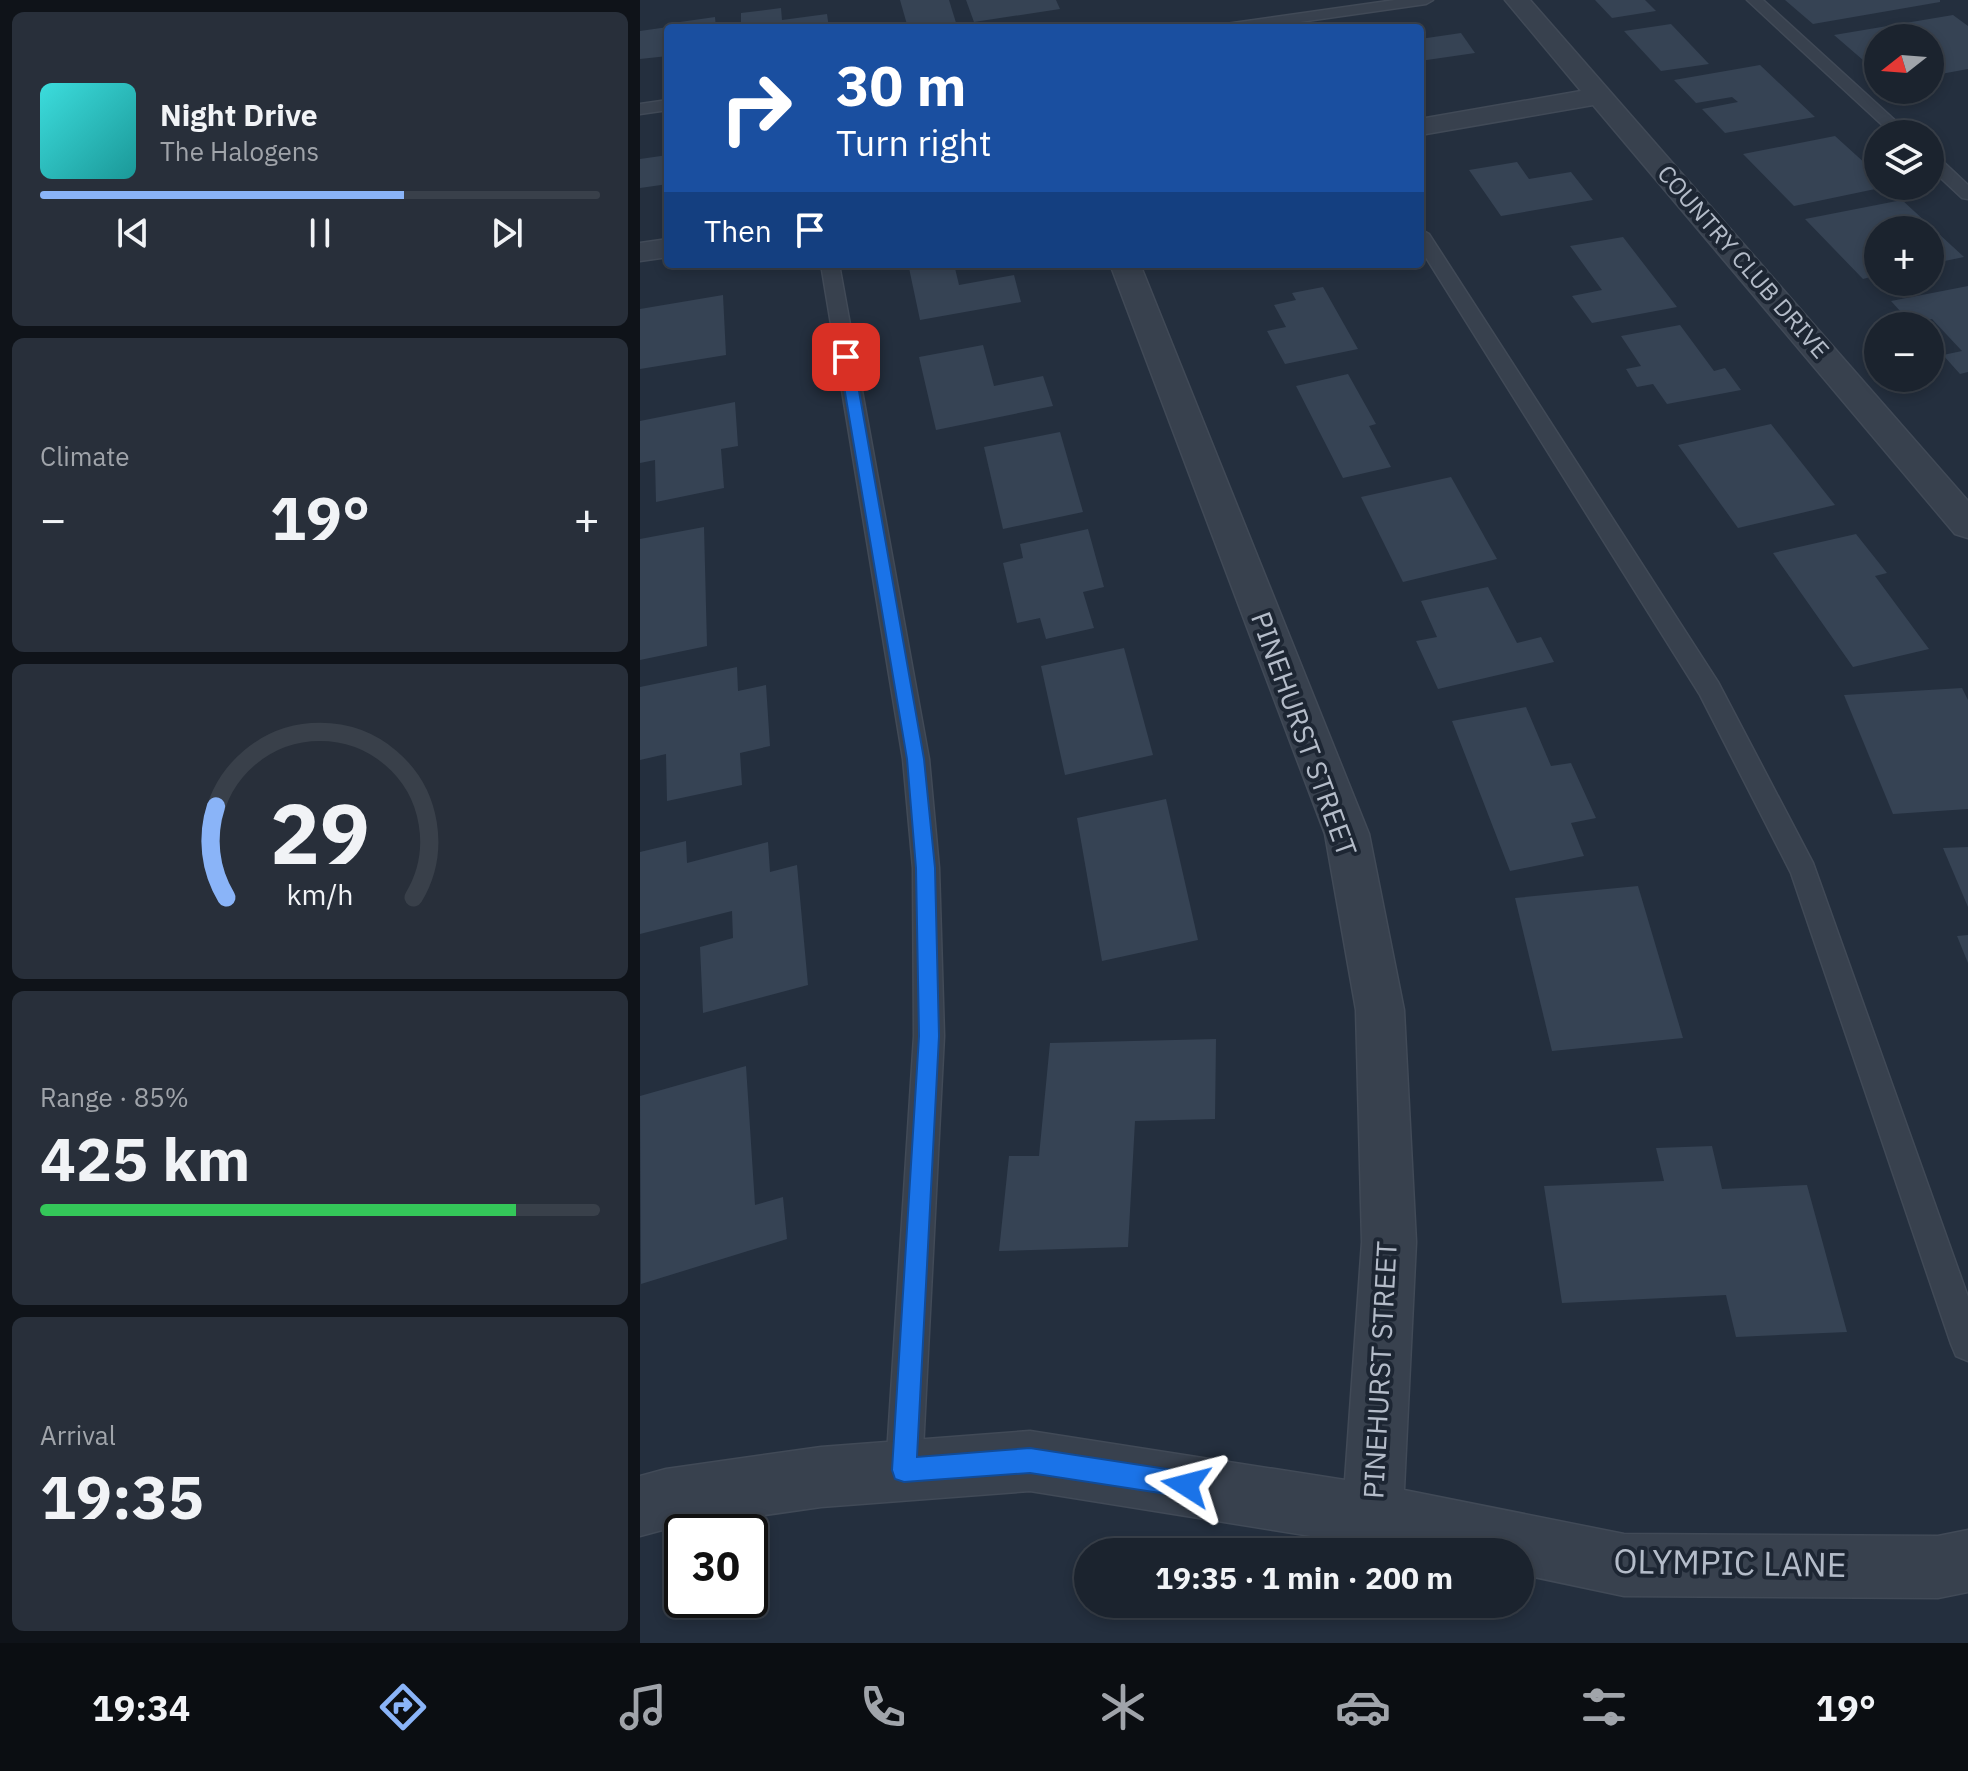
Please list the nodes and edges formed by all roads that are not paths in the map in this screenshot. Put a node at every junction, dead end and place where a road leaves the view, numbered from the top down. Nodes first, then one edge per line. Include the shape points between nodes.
1 (1426, 0) edge
2 (1517, 0) edge
3 (1754, 0) edge
4 (1255, 24) edge
5 (1601, 96) junction
6 (664, 106) edge
7 (640, 109) edge
8 (1887, 120) edge
9 (1424, 126) edge
10 (1944, 172) edge
11 (1968, 194) edge
12 (1424, 240) edge
13 (664, 249) edge
14 (640, 252) edge
15 (831, 268) edge
16 (1127, 268) edge
17 (1968, 525) edge
18 (1968, 1344) edge
19 (904, 1470) junction
20 (640, 1506) edge
21 (1373, 1514) junction
22 (1968, 1561) edge

1 - 4 lane
2 - 5 street, COUNTRY CLUB DRIVE
3 - 8 lane
5 - 9 street
5 - 17 street, COUNTRY CLUB DRIVE
6 - 7 lane
10 - 11 lane
12 - 18 lane via 1709,689 1804,871
13 - 14 street
15 - 19 lane via 916,759 926,868 929,1036
16 - 21 street, PINEHURST STREET via 1347,834 1380,1010 1389,1242
19 - 20 street, OLYMPIC LANE via 821,1477
19 - 21 street, OLYMPIC LANE via 1030,1461
21 - 22 street, OLYMPIC LANE via 1624,1565 1938,1567

